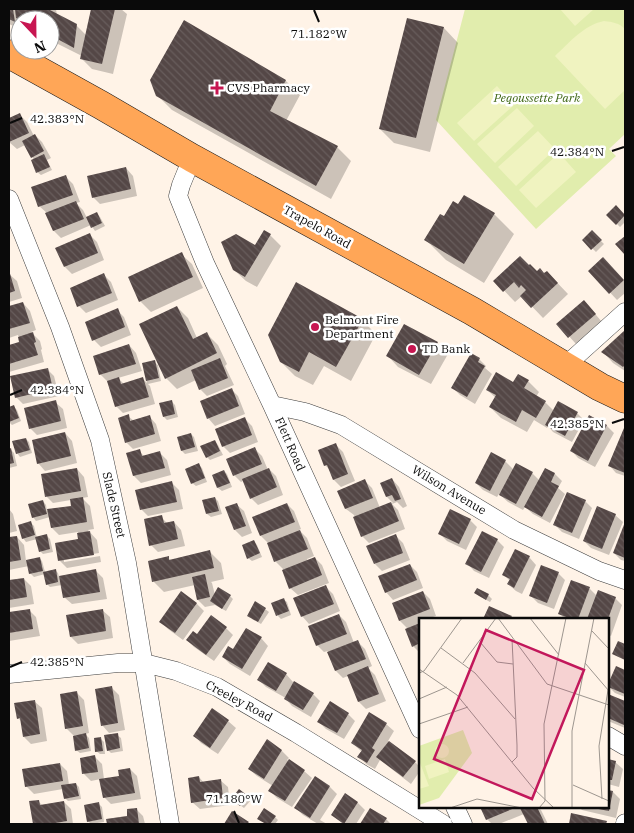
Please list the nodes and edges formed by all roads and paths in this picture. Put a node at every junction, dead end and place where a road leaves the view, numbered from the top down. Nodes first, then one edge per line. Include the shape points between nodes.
1 (9, 54) edge
2 (192, 158) junction
3 (9, 199) edge
4 (625, 312) edge
5 (565, 366) junction
6 (625, 399) edge
7 (272, 405) junction
8 (625, 580) edge
9 (144, 663) junction
10 (9, 674) edge
11 (415, 704) edge
12 (419, 724) edge
13 (609, 737) edge
14 (625, 746) edge
15 (455, 808) edge
16 (170, 824) edge
17 (443, 824) edge
18 (463, 824) edge

1 - 2 main road, Trapelo Road
2 - 5 main road, Trapelo Road via 472,311
2 - 7 street, Flett Road via 178,196 204,263
3 - 9 street, Slade Street via 60,326 100,440 127,563
4 - 5 street
5 - 6 main road, Trapelo Road
7 - 8 street, Wilson Avenue via 306,412 341,425 514,530
7 - 11 street, Flett Road
9 - 10 street, Creeley Road
9 - 16 street, Slade Street
9 - 17 street, Creeley Road via 217,687
11 - 12 street, Flett Road
13 - 14 street
15 - 18 street

